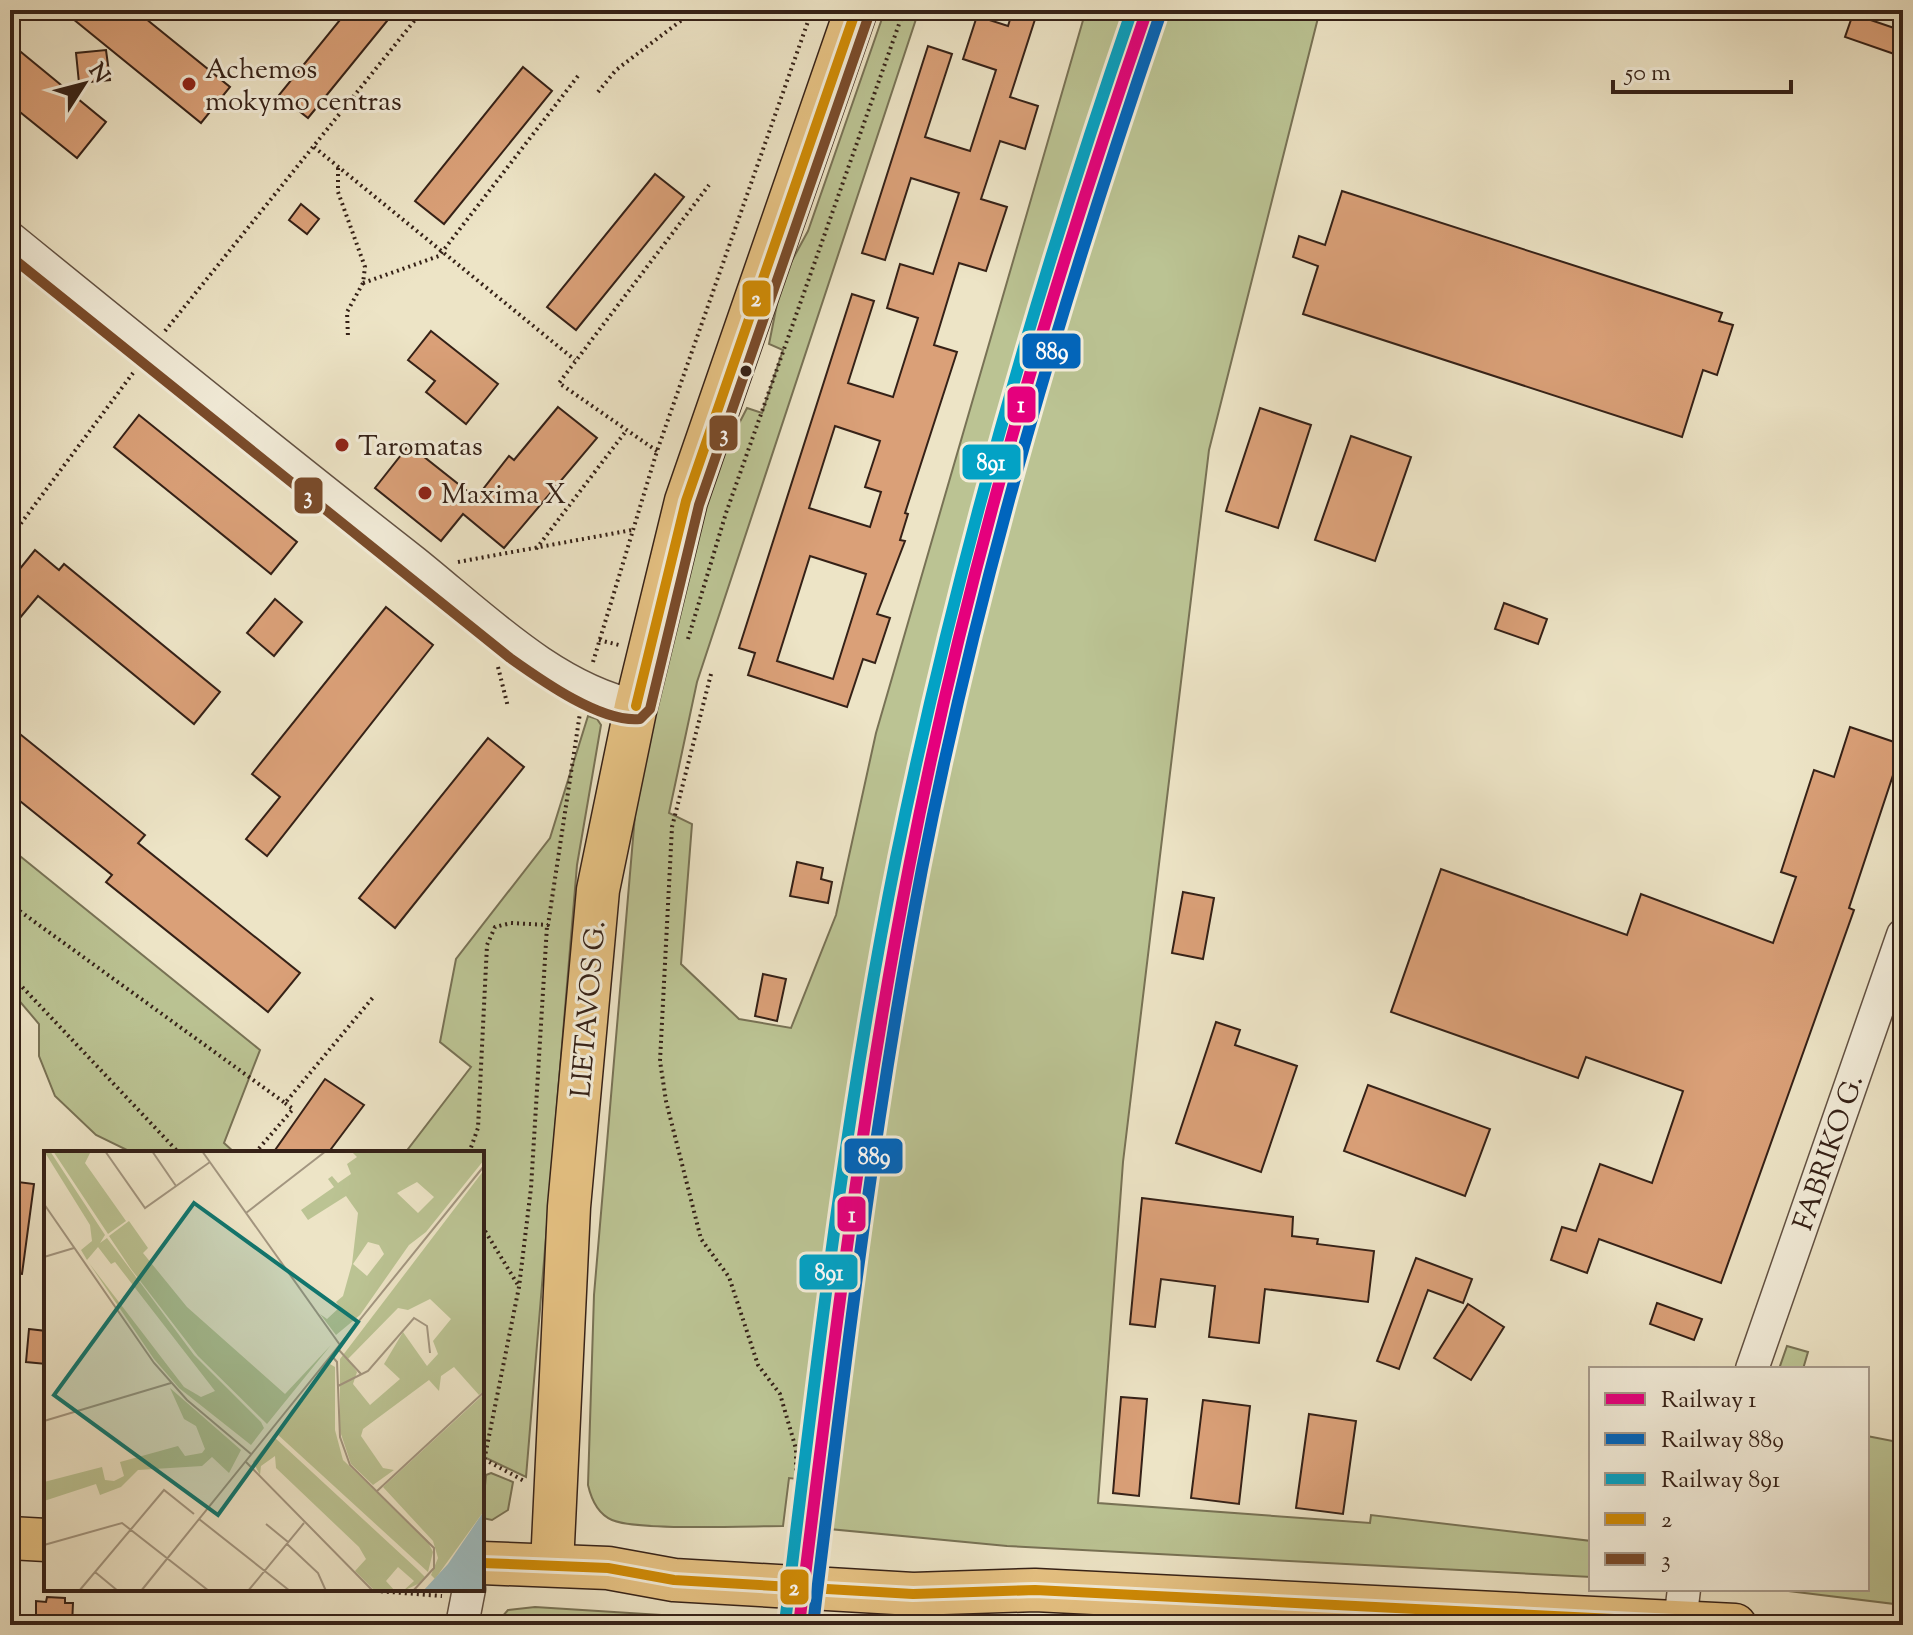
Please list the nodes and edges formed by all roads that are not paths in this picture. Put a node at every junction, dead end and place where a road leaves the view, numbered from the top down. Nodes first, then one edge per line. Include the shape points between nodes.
1 (856, 10) edge
2 (10, 238) edge
3 (636, 706) junction
4 (1903, 935) edge
5 (1753, 1367) edge
6 (10, 1538) edge
7 (44, 1540) edge
8 (484, 1563) edge
9 (552, 1565) junction
10 (1663, 1614) edge
11 (1572, 1621) edge
12 (1735, 1625) edge

1 - 3 main road, LIETAVOS G. via 686,501
2 - 3 street via 558,675
3 - 9 main road, LIETAVOS G. via 594,929 569,1207
4 - 5 street, FABRIKO G.
6 - 7 main road
8 - 9 main road
9 - 11 main road via 674,1580 913,1594 1035,1590
10 - 11 main road
10 - 12 main road

